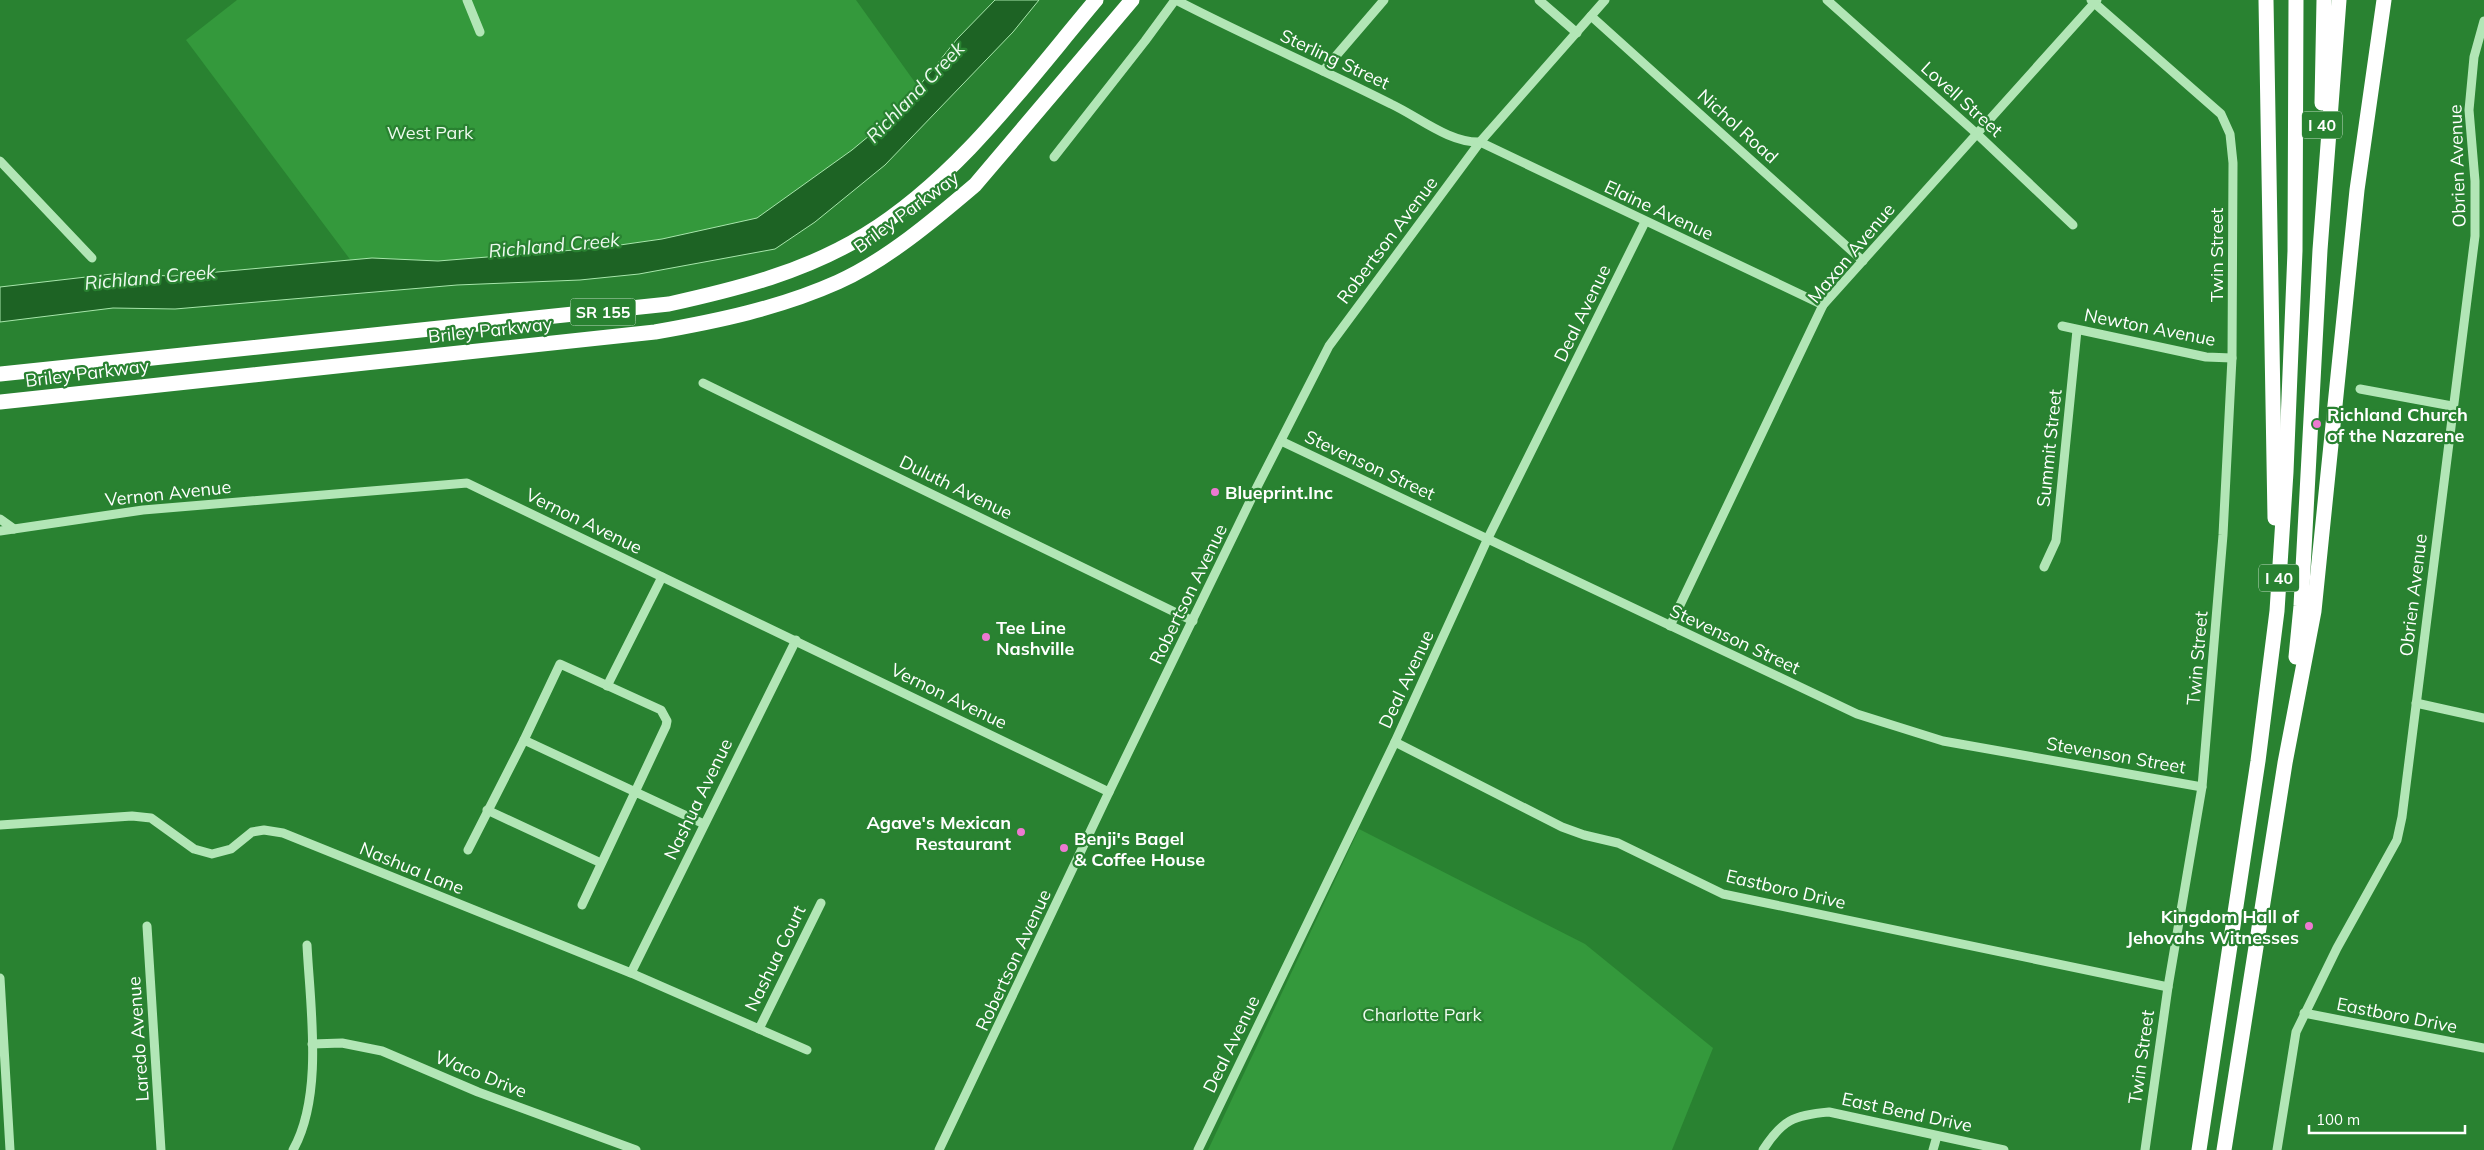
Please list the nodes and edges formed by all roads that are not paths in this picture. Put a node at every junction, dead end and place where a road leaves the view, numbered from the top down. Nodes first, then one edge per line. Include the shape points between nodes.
1 (467, 0) edge
2 (1096, 0) edge
3 (1132, 0) edge
4 (1175, 0) edge
5 (1384, 0) edge
6 (1539, 0) edge
7 (1605, 0) edge
8 (1827, 0) edge
9 (2266, 0) edge
10 (2296, 0) edge
11 (2324, 0) edge
12 (2339, 0) edge
13 (2384, 0) edge
14 (2094, 1) edge
15 (1591, 16) junction
16 (2484, 21) edge
17 (480, 32) dead end
18 (1577, 33) junction
19 (1323, 71) junction
20 (1976, 133) junction
21 (1480, 142) junction
22 (1054, 157) dead end
23 (0, 161) edge
24 (1645, 222) junction
25 (2073, 224) dead end
26 (2320, 250) junction
27 (92, 258) dead end
28 (1863, 261) junction
29 (1823, 305) junction
30 (2062, 326) dead end
31 (2077, 330) junction
32 (2232, 358) junction
33 (0, 374) edge
34 (703, 383) dead end
35 (2360, 389) dead end
36 (0, 402) edge
37 (2452, 406) junction
38 (1280, 441) junction
39 (0, 519) edge
40 (14, 529) junction
41 (0, 530) edge
42 (1488, 538) junction
43 (2044, 567) dead end
44 (662, 577) junction
45 (2279, 586) junction
46 (1193, 621) junction
47 (1670, 626) junction
48 (796, 640) junction
49 (607, 686) junction
50 (2416, 703) junction
51 (2484, 718) edge
52 (524, 740) junction
53 (1394, 742) junction
54 (2285, 763) junction
55 (2202, 787) junction
56 (634, 791) junction
57 (1109, 792) junction
58 (487, 810) junction
59 (704, 824) junction
60 (0, 825) edge
61 (468, 850) dead end
62 (601, 863) junction
63 (821, 902) dead end
64 (582, 905) dead end
65 (147, 926) dead end
66 (307, 945) dead end
67 (631, 973) junction
68 (0, 978) edge
69 (2168, 986) junction
70 (2304, 1013) junction
71 (1, 1019) edge
72 (759, 1029) junction
73 (312, 1044) junction
74 (2484, 1048) edge
75 (807, 1050) dead end
76 (3, 1106) edge
77 (1936, 1136) junction
78 (10, 1150) edge
79 (161, 1150) edge
80 (293, 1150) edge
81 (636, 1150) edge
82 (939, 1150) edge
83 (1198, 1150) edge
84 (1763, 1150) edge
85 (1933, 1150) edge
86 (2004, 1150) edge
87 (2145, 1150) edge
88 (2199, 1150) edge
89 (2224, 1150) edge
90 (2277, 1150) edge

1 - 17 street
2 - 33 highway, Briley Parkway / SR 155 via 969,150 914,199 865,235 783,274 736,289 669,304
3 - 36 highway, Briley Parkway / SR 155 via 968,191 890,251 840,281 787,301 728,319 655,332
4 - 19 street, Sterling Street
4 - 22 street
5 - 19 street
6 - 18 street
7 - 15 street, Robertson Avenue
8 - 20 street, Lovell Street
9 - 45 highway via 2272,456
10 - 45 highway, I 40 via 2295,251
11 - 26 highway, I 40
12 - 26 highway
13 - 54 highway via 2357,190 2314,610
14 - 20 street, Maxon Avenue
14 - 32 street, Twin Street via 2221,114 2230,134 2233,163
15 - 18 street, Robertson Avenue
15 - 28 street, Nichol Road
16 - 37 street, Obrien Avenue via 2474,57 2469,110 2475,181 2475,236
18 - 21 street, Robertson Avenue
19 - 21 street, Sterling Street via 1462,142
20 - 25 street, Lovell Street
20 - 28 street, Maxon Avenue
21 - 24 street, Elaine Avenue
21 - 38 street, Robertson Avenue via 1329,346
23 - 27 street
24 - 29 street, Elaine Avenue
24 - 42 street, Deal Avenue
26 - 54 highway, I 40 via 2301,606
28 - 29 street, Maxon Avenue
29 - 47 street, Maxon Avenue
30 - 31 street, Newton Avenue
31 - 32 street, Newton Avenue via 2206,357
31 - 43 street, Summit Street via 2056,541
32 - 55 street, Twin Street via 2223,535
34 - 46 street, Duluth Avenue
35 - 37 street
37 - 50 street, Obrien Avenue
38 - 42 street, Stevenson Street
38 - 46 street, Robertson Avenue
39 - 40 street
40 - 41 street, Vernon Avenue
40 - 44 street, Vernon Avenue via 143,510 467,483
42 - 47 street, Stevenson Street
42 - 53 street, Deal Avenue
44 - 48 street, Vernon Avenue
44 - 49 street
45 - 88 highway, I 40 via 2258,761
46 - 57 street, Robertson Avenue
47 - 55 street, Stevenson Street via 1857,714 1943,741
48 - 57 street, Vernon Avenue
48 - 59 street, Nashua Avenue
49 - 52 street via 560,664
49 - 56 street via 661,710 667,721
50 - 51 street
50 - 70 street, Obrien Avenue via 2397,840
52 - 56 street
52 - 58 street
53 - 69 street, Eastboro Drive via 1562,827 1584,836 1618,843 1723,894
53 - 83 street, Deal Avenue
54 - 89 highway, I 40
55 - 69 street, Twin Street
56 - 59 street
56 - 62 street
57 - 82 street, Robertson Avenue
58 - 61 street
58 - 62 street
59 - 67 street, Nashua Avenue
60 - 67 street, Nashua Lane via 132,816 151,818 194,849 212,854 231,849 252,832 283,833
62 - 64 street
63 - 72 street, Nashua Court
65 - 79 street, Laredo Avenue
66 - 73 street
67 - 72 street, Nashua Lane
68 - 71 street
69 - 87 street, Twin Street
70 - 74 street, Eastboro Drive
70 - 90 street, Obrien Avenue via 2296,1032
71 - 76 street
72 - 75 street, Nashua Lane
73 - 80 street via 312,1080 299,1139
73 - 81 street, Waco Drive via 342,1044 382,1051 478,1092
76 - 78 street
77 - 84 street, East Bend Drive via 1829,1112 1802,1115 1776,1130
77 - 85 street
77 - 86 street, East Bend Drive

